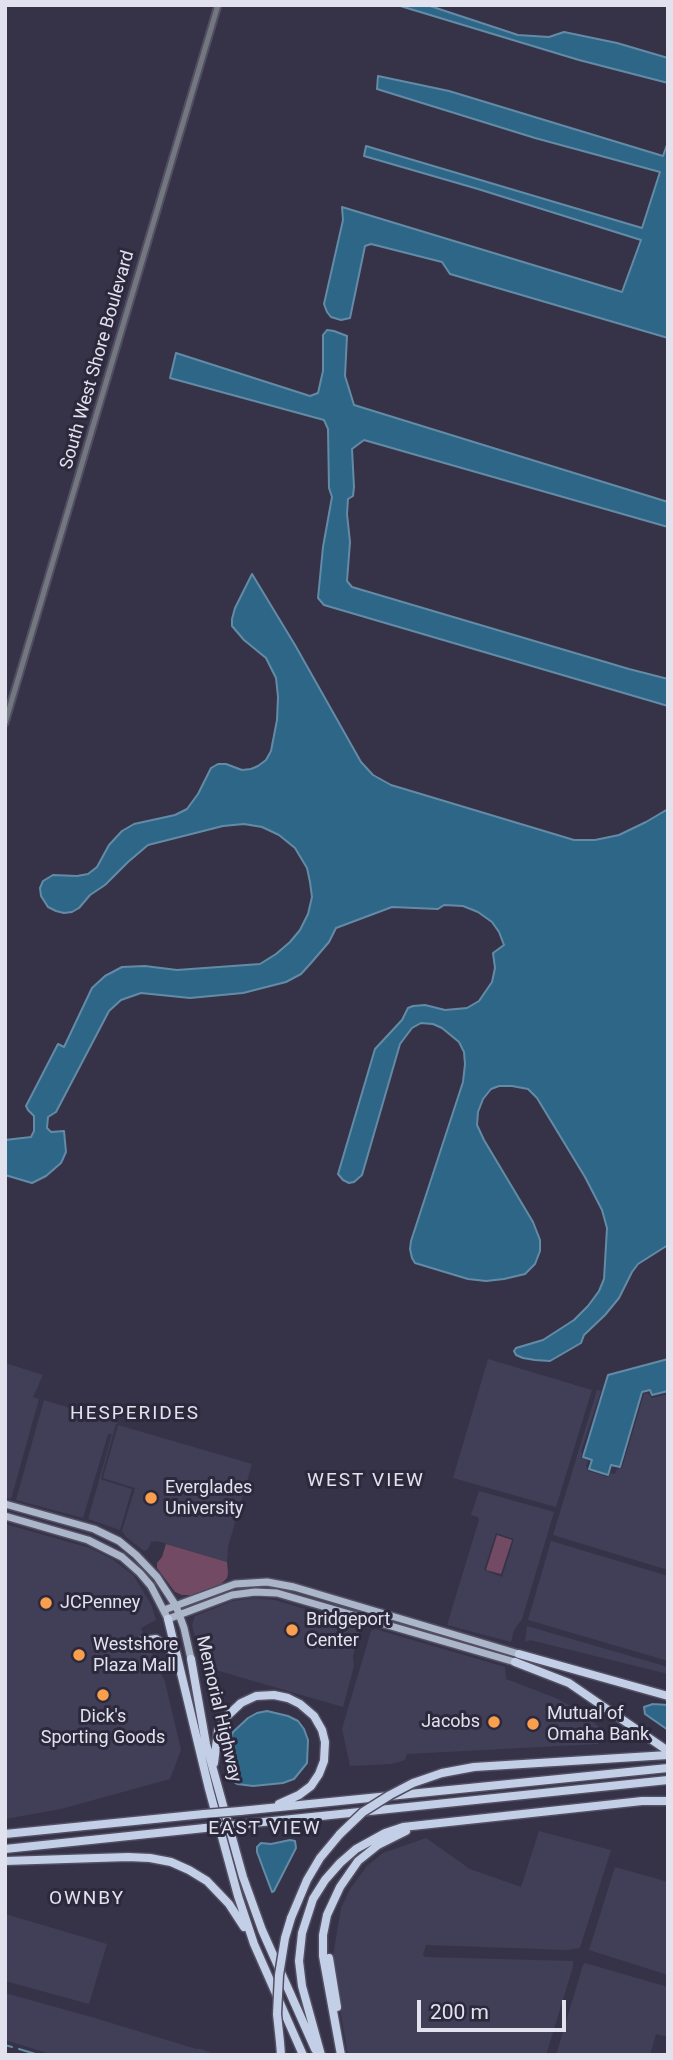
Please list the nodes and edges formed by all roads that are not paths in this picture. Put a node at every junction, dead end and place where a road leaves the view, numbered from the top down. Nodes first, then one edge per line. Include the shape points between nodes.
1 (218, 5) edge
2 (5, 723) edge
3 (8, 1504) edge
4 (7, 1516) edge
5 (83, 1526) junction
6 (64, 1533) junction
7 (121, 1557) junction
8 (149, 1567) junction
9 (176, 1606) junction
10 (372, 1609) junction
11 (164, 1610) junction
12 (180, 1615) junction
13 (168, 1619) junction
14 (369, 1619) junction
15 (142, 1641) dead end
16 (175, 1653) junction
17 (517, 1658) junction
18 (191, 1659) joint
19 (668, 1696) edge
20 (668, 1753) edge
21 (668, 1768) edge
22 (214, 1769) junction
23 (668, 1780) edge
24 (668, 1801) edge
25 (244, 1810) junction
26 (418, 1826) junction
27 (5, 1834) edge
28 (5, 1849) edge
29 (5, 1861) edge
30 (254, 1944) junction
31 (281, 2055) edge
32 (303, 2055) edge
33 (319, 2055) edge
34 (343, 2055) edge

1 - 2 street, South West Shore Boulevard
3 - 4 main road
3 - 5 main road, Memorial Highway
4 - 6 main road
5 - 6 main road
5 - 8 main road, Memorial Highway via 119,1541
6 - 7 main road
7 - 8 main road
7 - 11 main road via 146,1579
8 - 9 main road, Memorial Highway
9 - 10 main road via 227,1586 256,1581
9 - 11 main road
9 - 12 main road, Memorial Highway
10 - 14 main road
10 - 17 main road
11 - 13 main road
12 - 13 main road
12 - 14 main road via 232,1595 266,1592
12 - 18 main road, Memorial Highway
13 - 16 highway, Memorial Highway
14 - 17 main road
15 - 16 highway via 156,1639
16 - 30 highway, Memorial Highway
17 - 19 highway
17 - 20 highway via 569,1683
18 - 22 highway, Memorial Highway
20 - 31 highway, bridge via 442,1773 413,1783 363,1812 320,1858 291,1918 279,1975
21 - 25 highway
22 - 25 highway via 220,1724 247,1700 281,1696 314,1716 326,1748 314,1782 288,1800
22 - 33 highway, Memorial Highway via 252,1903
23 - 28 highway, bridge
24 - 26 highway
25 - 27 highway, bridge
26 - 33 highway via 385,1833 356,1849 325,1880 309,1910 300,1970
26 - 34 highway via 366,1854 335,1896 323,1935 323,1955
29 - 30 highway via 128,1857 171,1861 216,1889
30 - 32 highway, Memorial Highway

